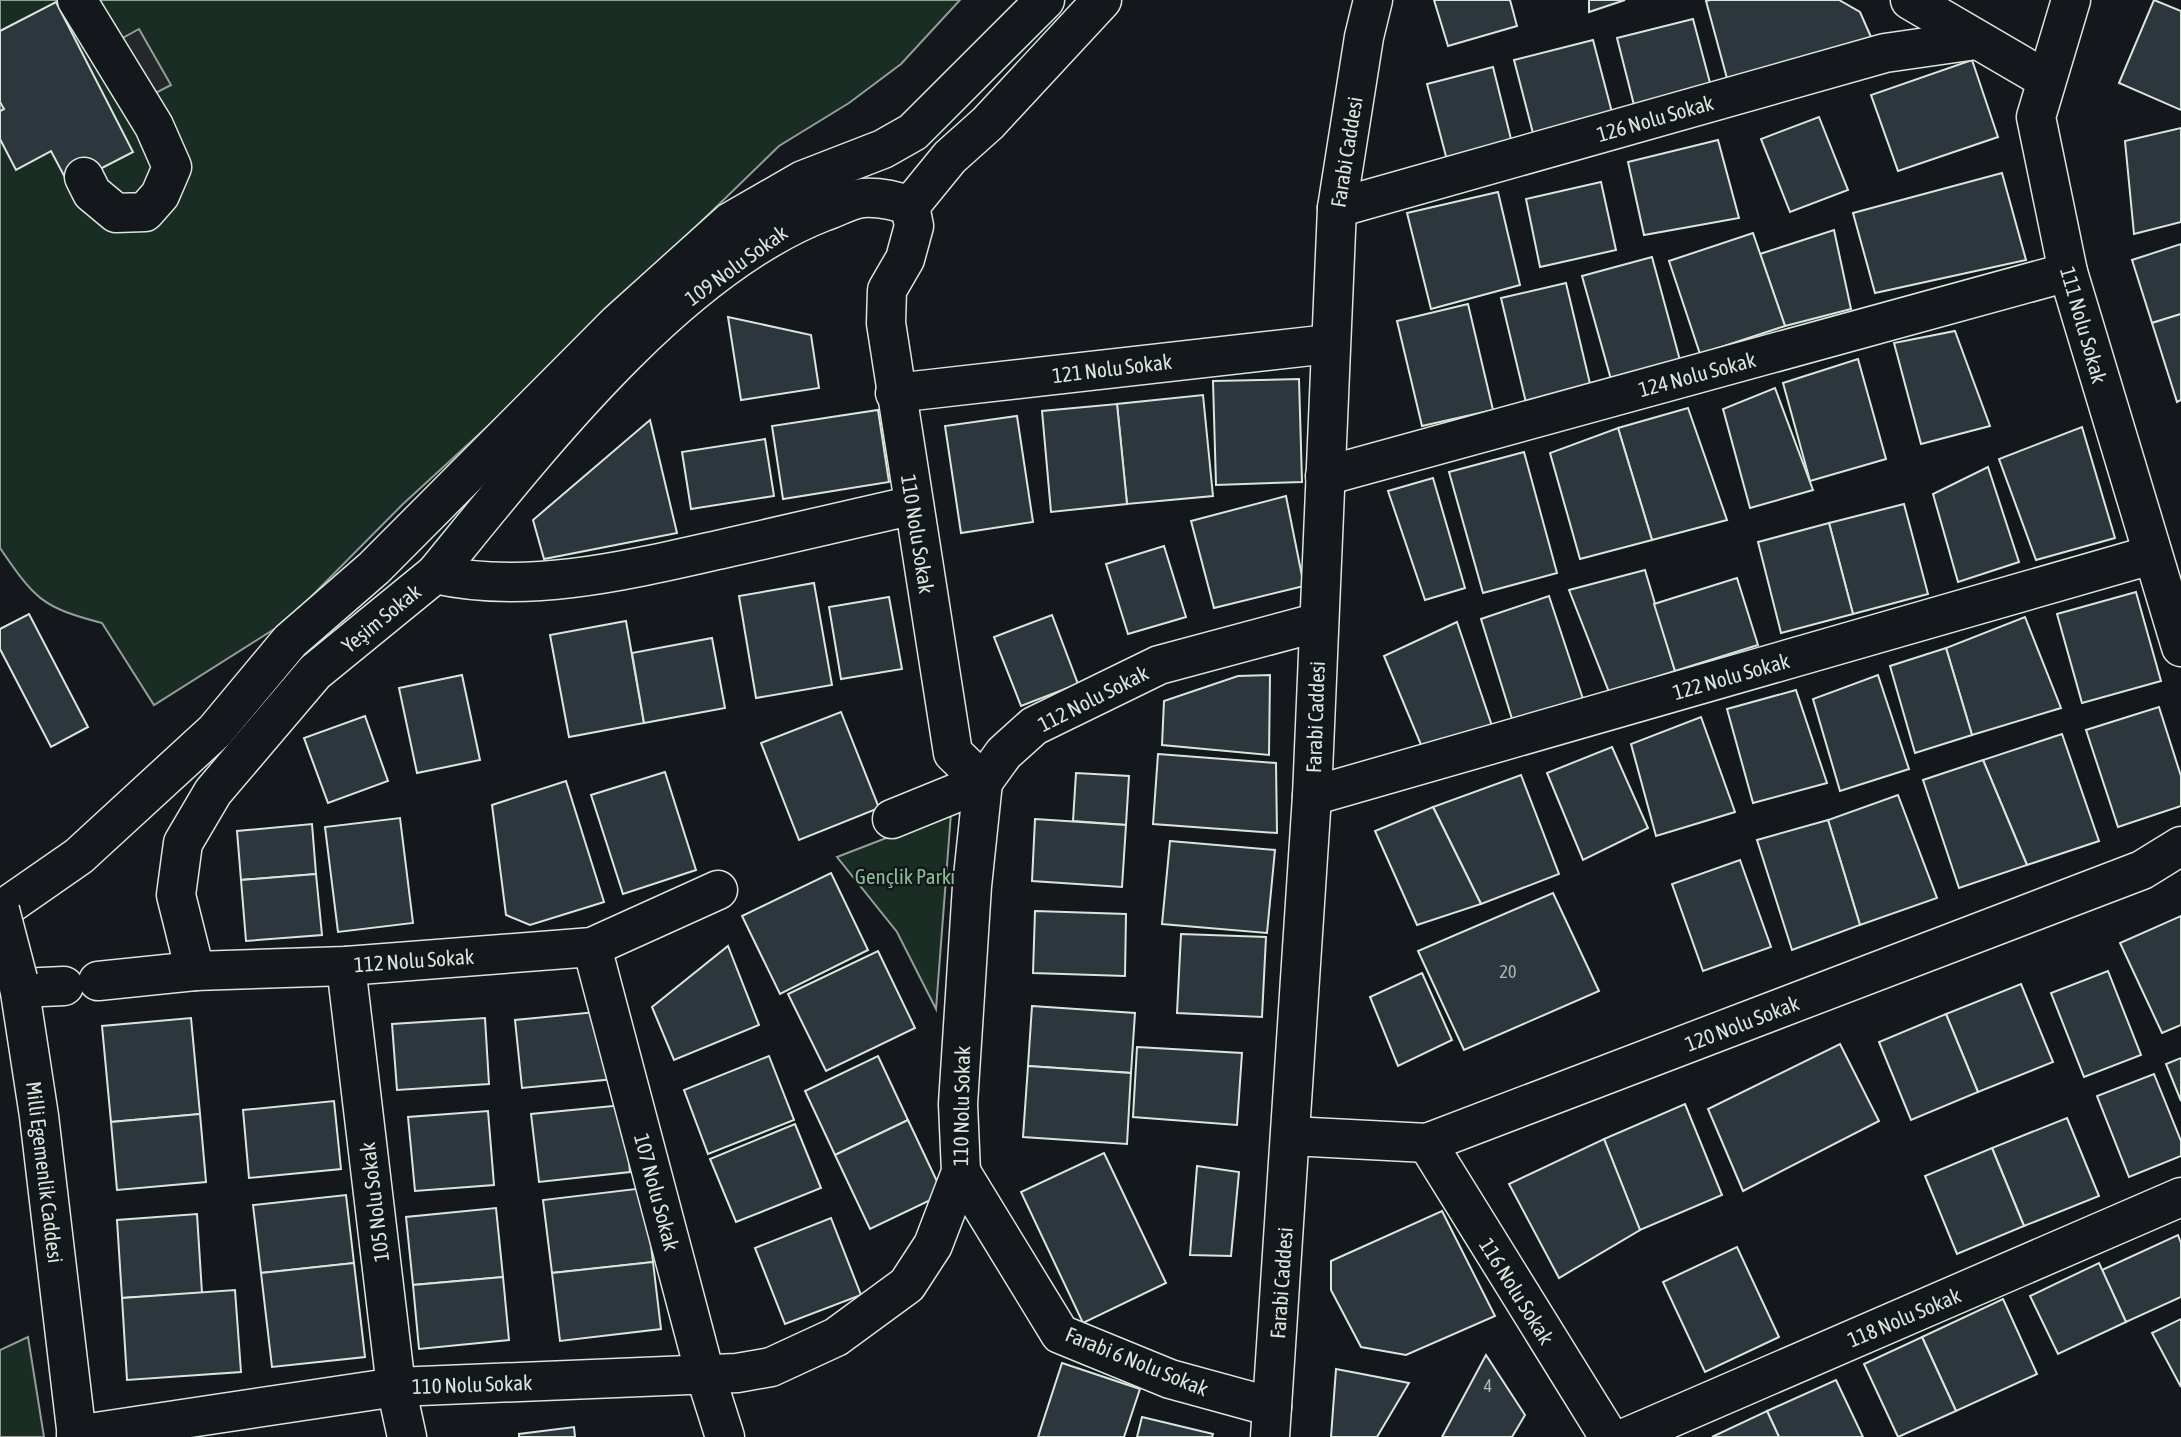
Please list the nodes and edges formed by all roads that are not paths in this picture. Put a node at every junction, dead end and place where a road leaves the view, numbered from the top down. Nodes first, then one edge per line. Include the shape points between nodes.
1 (77, 0) edge
2 (1045, 0) edge
3 (1102, 0) edge
4 (1373, 0) edge
5 (1909, 0) edge
6 (2071, 0) edge
7 (1976, 40) junction
8 (2045, 79) junction
9 (84, 177) dead end
10 (910, 206) junction
11 (1337, 208) junction
12 (2068, 272) junction
13 (1329, 344) junction
14 (895, 393) junction
15 (1325, 477) junction
16 (914, 505) junction
17 (2151, 555) junction
18 (435, 574) junction
19 (1319, 622) junction
20 (2181, 647) edge
21 (983, 782) junction
22 (1312, 796) junction
23 (892, 818) dead end
24 (2181, 846) edge
25 (718, 890) dead end
26 (0, 910) edge
27 (592, 947) junction
28 (346, 966) junction
29 (195, 971) junction
30 (18, 984) junction
31 (1291, 1136) junction
32 (1427, 1143) junction
33 (961, 1172) junction
34 (2181, 1197) edge
35 (705, 1374) junction
36 (396, 1387) junction
37 (1271, 1422) edge
38 (76, 1436) edge
39 (407, 1437) edge
40 (725, 1437) edge
41 (1609, 1437) edge
42 (1627, 1437) edge

1 - 9 street via 154,126 172,167 160,195 145,212 116,214 92,193
2 - 26 street via 913,132 883,149 803,180 730,222 618,323 374,568 290,641 215,731 79,856
3 - 10 street via 988,123 950,157
4 - 11 street, Farabi Caddesi
5 - 7 street
6 - 8 street, 111 Nolu Sokak
7 - 8 street
7 - 11 street, 126 Nolu Sokak via 1885,53
8 - 12 street, 111 Nolu Sokak via 2036,117
10 - 14 street, 110 Nolu Sokak via 914,226 905,259 887,290 886,323
10 - 18 street, 109 Nolu Sokak via 889,199 860,198 789,225 725,268 646,332 518,472
11 - 13 street, Farabi Caddesi
12 - 15 street, 124 Nolu Sokak
12 - 17 street, 111 Nolu Sokak
13 - 14 street, 121 Nolu Sokak
13 - 15 street, Farabi Caddesi
14 - 16 street, 110 Nolu Sokak
15 - 19 street, Farabi Caddesi
16 - 18 street, Yeşim Sokak via 639,568 510,581 471,582
16 - 21 street, 110 Nolu Sokak via 953,753
17 - 20 street, 111 Nolu Sokak
17 - 22 street, 122 Nolu Sokak
18 - 29 street, Yeşim Sokak via 315,672 213,792 183,844 176,895
19 - 21 street, 112 Nolu Sokak via 1159,665 1034,726 1004,753
19 - 22 street, Farabi Caddesi
21 - 23 street
21 - 33 street, 110 Nolu Sokak via 958,1104
22 - 31 street, Farabi Caddesi
24 - 32 street, 120 Nolu Sokak via 2142,870
25 - 27 street, 112 Nolu Sokak
26 - 30 street, Milli Egemenlik Caddesi, bridge
27 - 28 street, 112 Nolu Sokak
27 - 35 street, 107 Nolu Sokak
28 - 29 street, 112 Nolu Sokak
28 - 36 street, 105 Nolu Sokak
29 - 30 street, 112 Nolu Sokak via 81,983
30 - 38 street, Milli Egemenlik Caddesi via 39,1116
31 - 32 street, 120 Nolu Sokak
31 - 37 street, Farabi Caddesi
32 - 41 street, 116 Nolu Sokak
33 - 35 street, 110 Nolu Sokak via 933,1245 906,1285 836,1337 771,1367
33 - 37 street, Farabi 6 Nolu Sokak via 1060,1334
34 - 42 street, 118 Nolu Sokak
35 - 36 street, 110 Nolu Sokak
35 - 40 street, 107 Nolu Sokak
36 - 38 street, 110 Nolu Sokak
36 - 39 street, 105 Nolu Sokak

